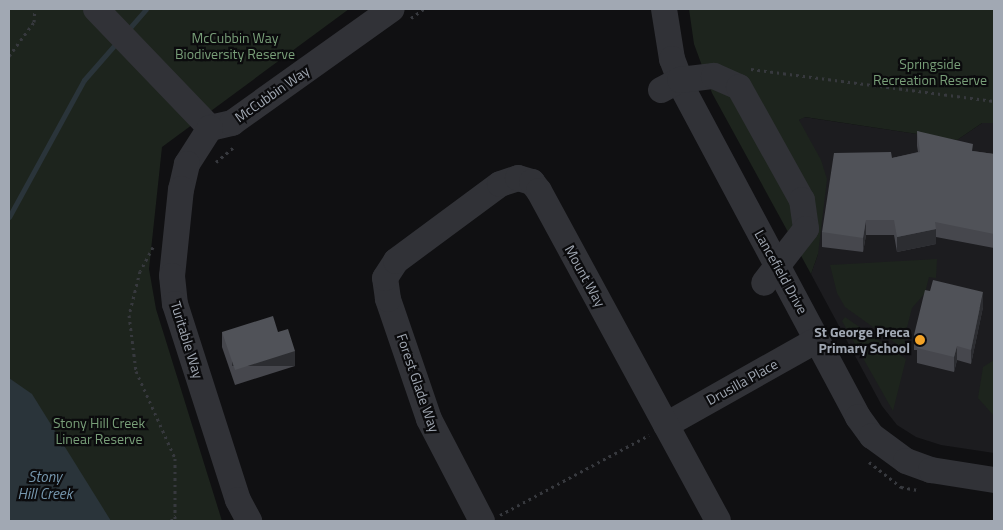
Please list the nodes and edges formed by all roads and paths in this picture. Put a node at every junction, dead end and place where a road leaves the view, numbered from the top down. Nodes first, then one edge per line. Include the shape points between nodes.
1 (36, 9) edge
2 (96, 9) edge
3 (424, 9) edge
4 (664, 9) edge
5 (400, 15) edge
6 (9, 56) edge
7 (742, 67) dead end
8 (670, 85) junction
9 (994, 101) edge
10 (210, 128) junction
11 (244, 139) dead end
12 (214, 164) dead end
13 (391, 266) joint
14 (772, 275) junction
15 (817, 340) junction
16 (658, 430) junction
17 (994, 480) edge
18 (175, 514) dead end
19 (491, 518) edge
20 (171, 521) edge
21 (250, 521) edge
22 (718, 521) edge

1 - 6 path via 34,22
2 - 10 street via 172,92
3 - 5 path
4 - 8 street, Lancefield Drive via 672,59
5 - 10 street, McCubbin Way via 232,123
7 - 9 path
8 - 14 street, Lancefield Drive
8 - 14 street via 714,76 739,88 802,200 806,229
10 - 21 street, Turitable Way via 187,164 181,189 172,276 174,304 238,500
11 - 12 path
13 - 16 street, Mount Way via 500,184 518,178 532,182
13 - 19 street, Forest Glade Way via 385,278 388,299 429,419
14 - 15 street, Lancefield Drive
15 - 16 street, Drusilla Place
15 - 17 street, Lancefield Drive via 858,417 888,450 931,470
16 - 19 path
16 - 22 street, Mount Way
18 - 20 path

